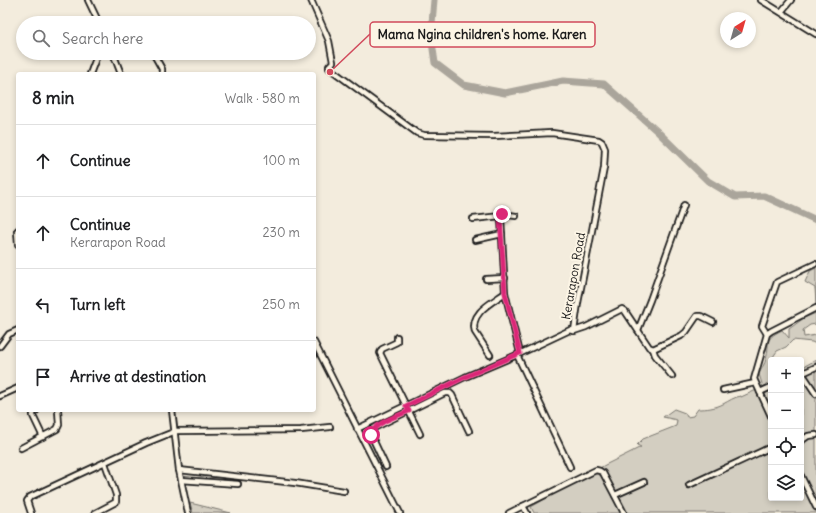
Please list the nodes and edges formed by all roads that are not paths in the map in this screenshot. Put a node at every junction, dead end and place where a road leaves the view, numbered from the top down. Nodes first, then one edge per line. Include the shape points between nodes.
1 (88, 0) edge
2 (311, 0) edge
3 (761, 0) edge
4 (791, 0) edge
5 (781, 12) junction
6 (96, 16) edge
7 (816, 34) edge
8 (95, 60) edge
9 (116, 60) edge
10 (157, 60) edge
11 (91, 72) edge
12 (120, 72) edge
13 (162, 72) edge
14 (684, 205) dead end
15 (501, 216) junction
16 (516, 216) dead end
17 (473, 219) dead end
18 (502, 234) junction
19 (475, 240) dead end
20 (815, 264) edge
21 (504, 278) junction
22 (486, 279) dead end
23 (505, 293) junction
24 (816, 308) edge
25 (713, 322) dead end
26 (638, 330) junction
27 (16, 331) edge
28 (574, 331) junction
29 (767, 334) junction
30 (397, 337) dead end
31 (0, 346) edge
32 (316, 346) edge
33 (652, 349) junction
34 (519, 354) junction
35 (490, 355) dead end
36 (816, 367) edge
37 (804, 372) edge
38 (672, 376) dead end
39 (804, 376) edge
40 (755, 383) junction
41 (768, 388) edge
42 (16, 389) edge
43 (723, 390) dead end
44 (760, 392) junction
45 (816, 394) edge
46 (0, 396) edge
47 (406, 406) junction
48 (768, 409) edge
49 (409, 411) junction
50 (34, 412) edge
51 (58, 412) edge
52 (172, 412) edge
53 (330, 427) dead end
54 (357, 429) junction
55 (469, 431) dead end
56 (174, 432) junction
57 (420, 434) dead end
58 (816, 435) edge
59 (43, 437) junction
60 (804, 439) edge
61 (21, 448) dead end
62 (768, 448) edge
63 (105, 463) junction
64 (386, 467) dead end
65 (570, 467) dead end
66 (178, 470) junction
67 (181, 480) junction
68 (644, 482) dead end
69 (804, 482) edge
70 (238, 484) dead end
71 (689, 485) dead end
72 (344, 491) dead end
73 (615, 495) junction
74 (523, 506) junction
75 (816, 507) edge
76 (31, 513) edge
77 (95, 513) edge
78 (188, 513) edge
79 (400, 513) edge
80 (509, 513) edge
81 (527, 513) edge
82 (624, 513) edge

1 - 6 street
2 - 28 street, Kerarapon Road via 331,48 333,62 329,68 416,133 473,137 552,133 593,138 602,142 605,149 602,180
3 - 5 street
4 - 5 street
5 - 7 street
8 - 11 street
9 - 12 street
10 - 13 street
14 - 26 street
15 - 16 street
15 - 17 street
15 - 18 street
18 - 19 street
18 - 21 street
20 - 29 street via 778,282 763,325 763,330
21 - 22 street
21 - 23 street
23 - 34 street
23 - 35 street via 481,311 475,320 475,332
24 - 29 street via 770,330
25 - 33 street via 697,316 681,336
26 - 28 street via 621,309
26 - 33 street
27 - 31 street via 9,334
28 - 34 street, Kerarapon Road via 570,330
29 - 40 street via 754,376
30 - 47 street via 397,342 382,349 380,353
32 - 54 street
33 - 38 street
34 - 47 street, Kerarapon Road
34 - 65 street
36 - 37 street
39 - 45 street
40 - 43 street
40 - 44 street
41 - 44 street
42 - 46 street
44 - 48 street
47 - 49 street
47 - 54 street, Kerarapon Road
49 - 55 street via 448,392 452,395
49 - 57 street
49 - 64 street via 377,425 372,430 371,435
50 - 59 street via 33,416
51 - 59 street via 58,428
52 - 56 street
53 - 56 street via 301,430
54 - 79 street
56 - 63 street
56 - 66 street
58 - 60 street
59 - 61 street
62 - 71 street
63 - 76 street via 30,497 27,500
63 - 77 street via 116,502
66 - 67 street
66 - 72 street via 284,481
67 - 70 street
67 - 78 street
68 - 73 street
69 - 75 street
73 - 74 street via 603,473 597,470
73 - 82 street
74 - 80 street
74 - 81 street

